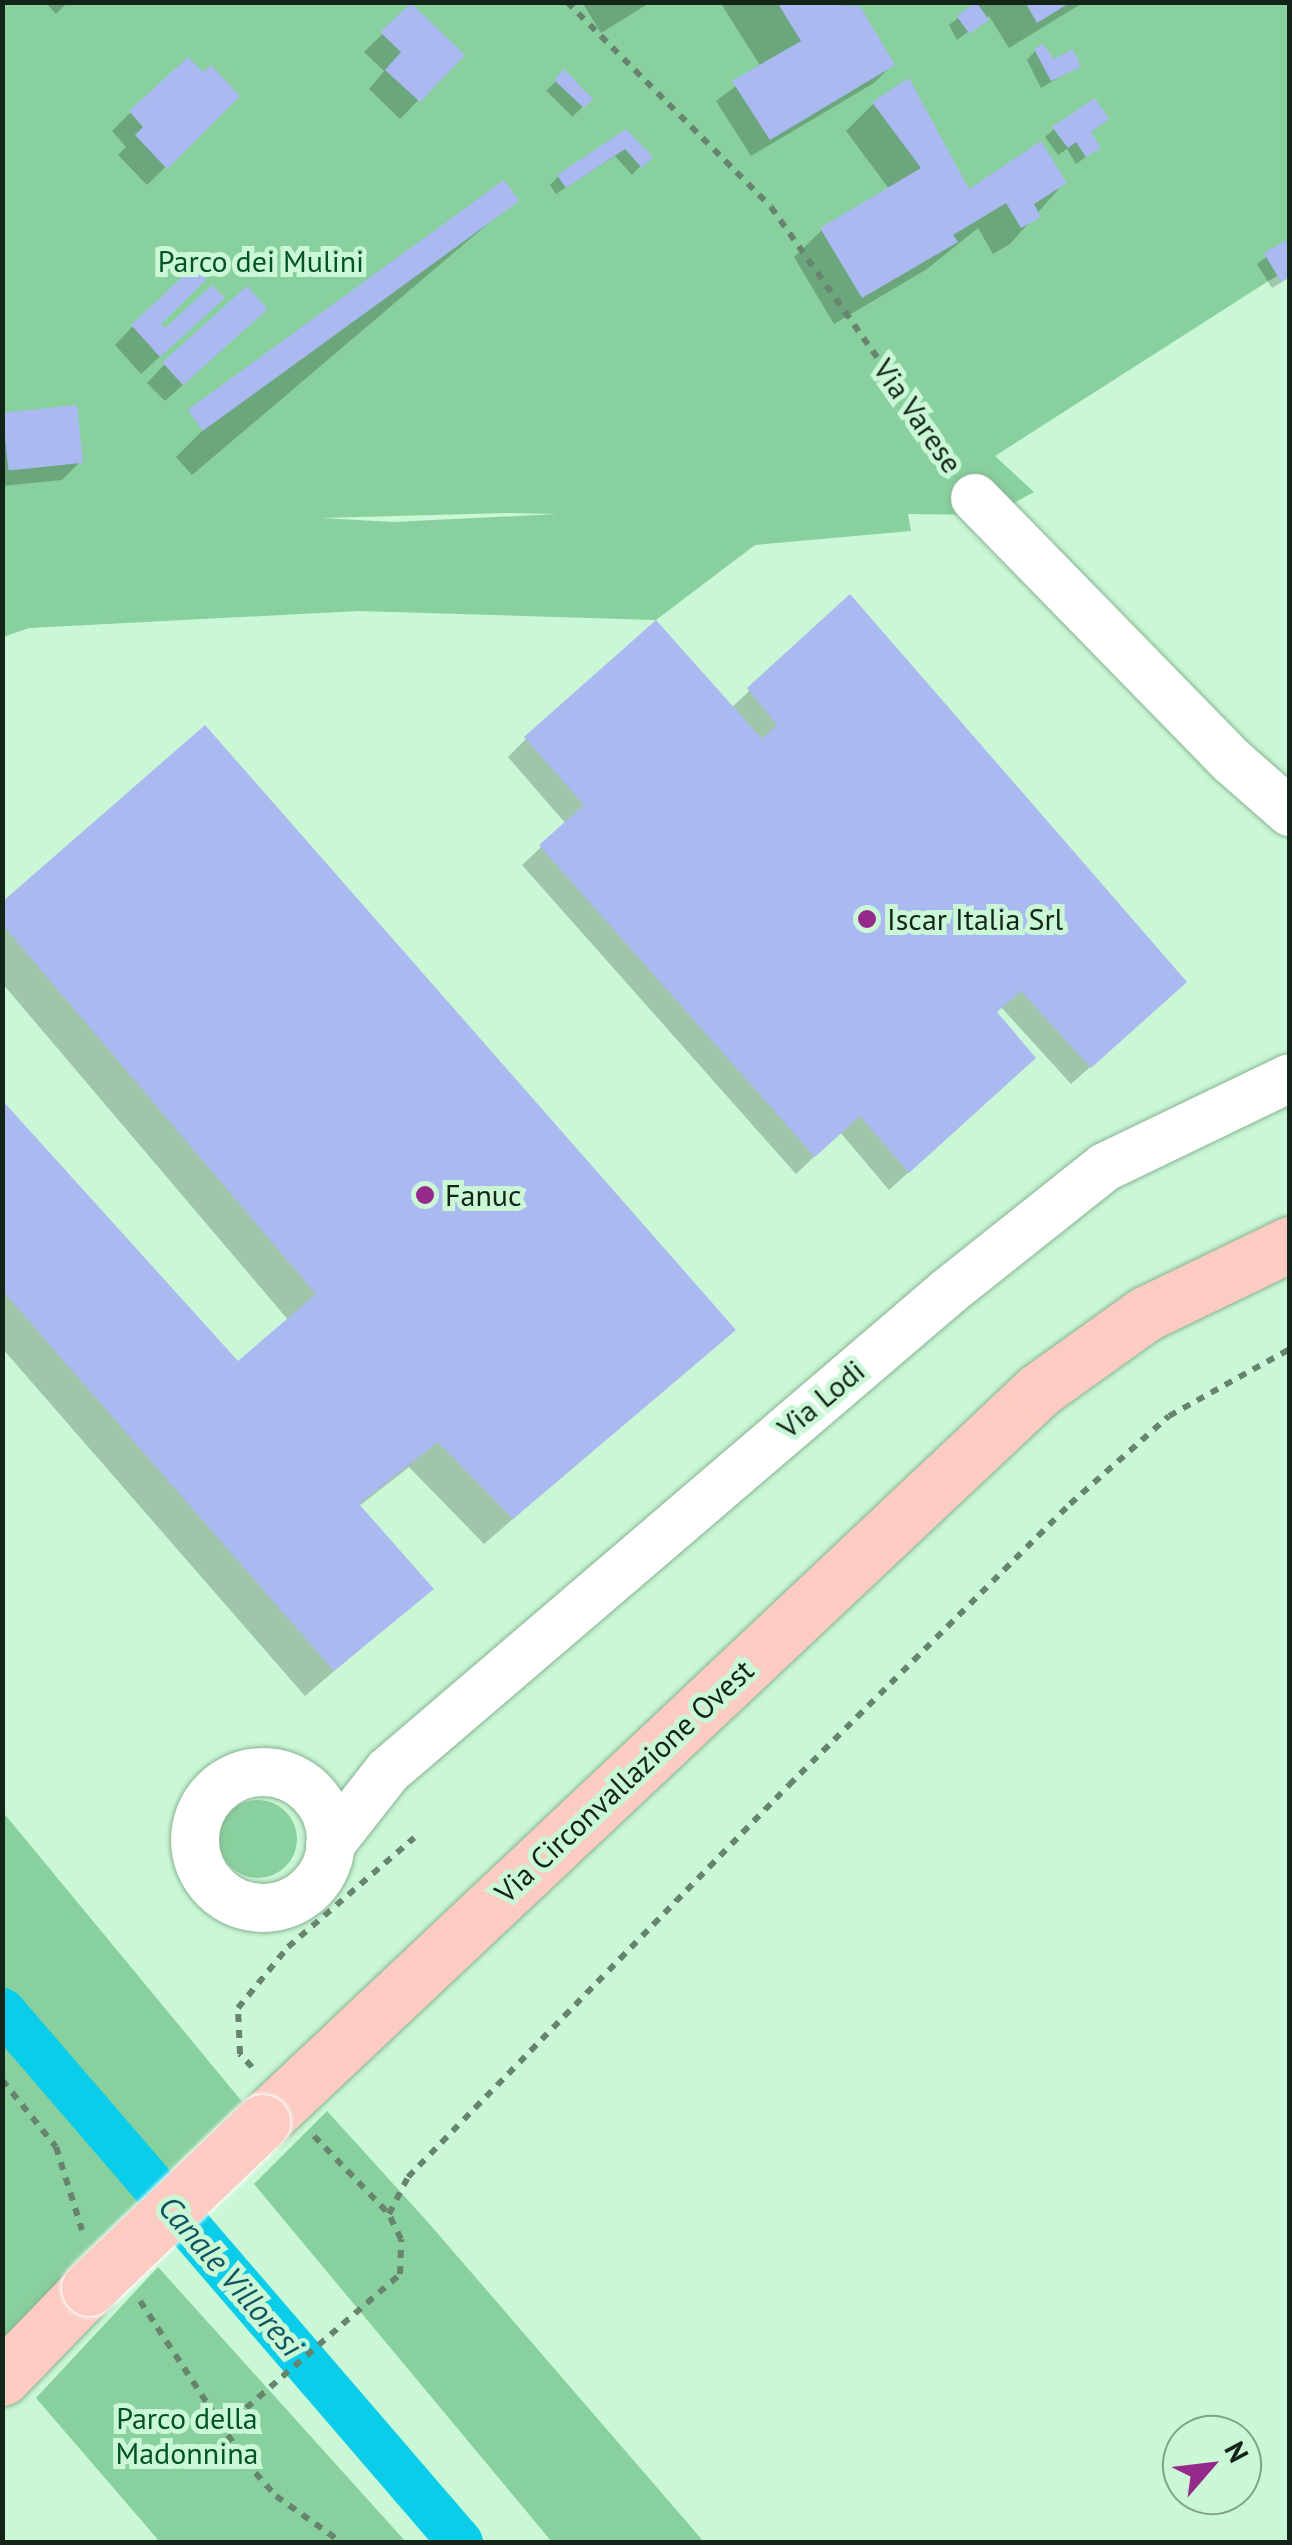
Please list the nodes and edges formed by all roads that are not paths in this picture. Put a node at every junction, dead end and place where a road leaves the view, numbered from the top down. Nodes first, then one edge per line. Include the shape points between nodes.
1 (975, 498) road end
2 (1290, 812) edge
3 (1290, 1078) edge
4 (1290, 1244) edge
5 (388, 1771) junction
6 (287, 1776) junction
7 (330, 1844) junction
8 (2, 2378) edge

1 - 2 street, Via Varese via 1232,762
3 - 5 street, Via Lodi via 1105,1168 847,1377
4 - 8 main road, Via Circonvallazione Ovest, bridge via 1145,1314 1039,1390 262,2122
5 - 6 street
5 - 7 street, Via Lodi
6 - 7 street via 320,1803
6 - 7 street via 242,1774 206,1801 194,1844 212,1886 251,1907 296,1900 313,1886

